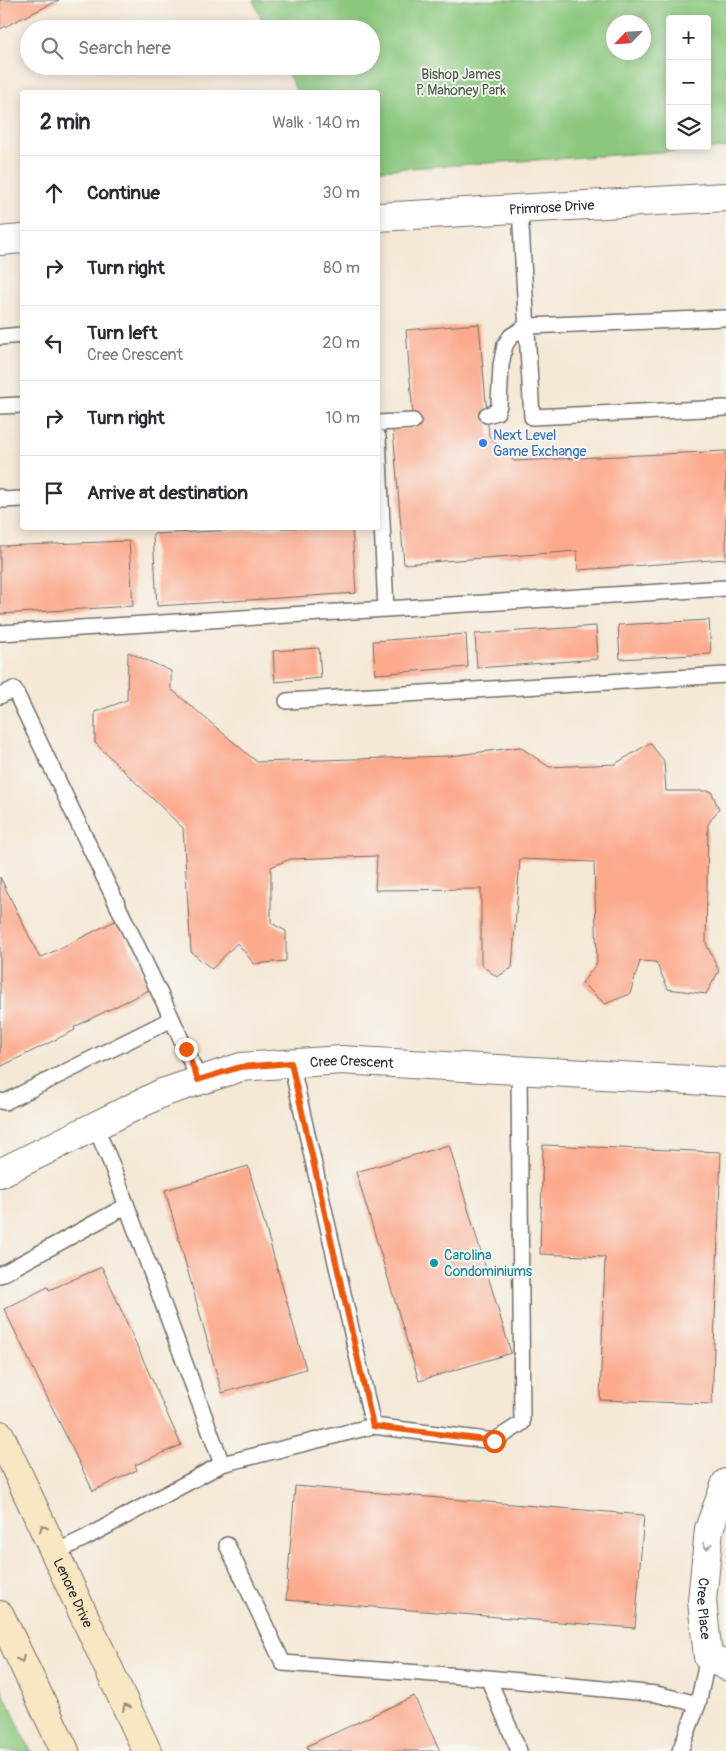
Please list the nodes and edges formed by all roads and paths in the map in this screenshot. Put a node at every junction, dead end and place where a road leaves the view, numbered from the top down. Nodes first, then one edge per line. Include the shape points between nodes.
1 (726, 196) edge
2 (520, 209) junction
3 (380, 217) edge
4 (20, 239) edge
5 (0, 241) edge
6 (726, 318) edge
7 (527, 326) junction
8 (20, 335) edge
9 (0, 337) edge
10 (20, 405) edge
11 (0, 406) edge
12 (726, 408) edge
13 (487, 415) dead end
14 (413, 421) dead end
15 (380, 423) edge
16 (380, 480) edge
17 (0, 498) edge
18 (20, 499) edge
19 (726, 588) edge
20 (386, 609) junction
21 (0, 633) edge
22 (726, 675) edge
23 (0, 696) edge
24 (286, 701) dead end
25 (172, 1020) junction
26 (291, 1063) junction
27 (519, 1070) junction
28 (198, 1080) junction
29 (726, 1082) edge
30 (0, 1101) edge
31 (95, 1126) junction
32 (0, 1173) edge
33 (126, 1206) junction
34 (0, 1275) edge
35 (373, 1426) junction
36 (0, 1435) edge
37 (222, 1464) junction
38 (726, 1483) edge
39 (227, 1545) dead end
40 (54, 1553) junction
41 (0, 1615) edge
42 (717, 1661) edge
43 (488, 1678) junction
44 (698, 1704) junction
45 (65, 1751) edge
46 (147, 1751) edge
47 (519, 1751) edge
48 (680, 1751) edge

1 - 2 street, Primrose Drive
2 - 3 street, Primrose Drive
2 - 7 lane
4 - 5 street
6 - 7 lane
7 - 12 lane via 532,417
7 - 13 lane via 511,336 505,345 499,405 497,412
8 - 9 lane
10 - 11 lane
14 - 15 lane
16 - 20 lane
17 - 18 lane
19 - 20 lane
20 - 21 lane
22 - 24 lane
23 - 25 lane via 14,689
25 - 28 lane
25 - 30 lane via 5,1102
26 - 27 street, Cree Crescent via 341,1060
26 - 28 street, Cree Crescent via 240,1067
26 - 35 lane
27 - 29 street, Cree Crescent
27 - 35 lane via 522,1422 494,1441
28 - 31 street, Cree Crescent via 162,1093
31 - 32 street, Cree Crescent
31 - 33 lane
33 - 34 lane
33 - 37 lane
35 - 37 lane
40 -> 36 main road, Lenore Drive
37 - 40 lane
38 -> 42 street, Cree Place via 709,1529 702,1601
39 - 43 lane via 283,1664
46 -> 40 main road, Lenore Drive
41 -> 45 main road
42 - 44 lane
43 - 44 lane via 656,1694
43 - 47 lane
44 - 48 lane

